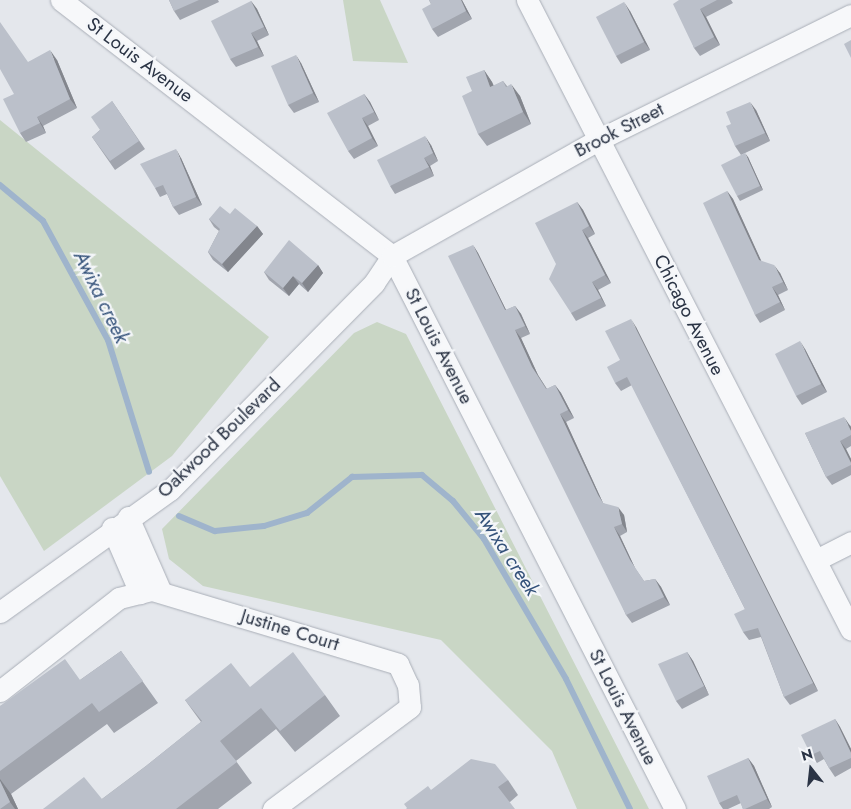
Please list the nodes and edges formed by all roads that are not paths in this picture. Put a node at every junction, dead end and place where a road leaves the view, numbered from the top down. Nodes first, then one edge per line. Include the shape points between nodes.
1 (61, 0) edge
2 (528, 0) edge
3 (851, 15) edge
4 (598, 140) junction
5 (392, 256) junction
6 (120, 523) junction
7 (851, 542) edge
8 (816, 560) junction
9 (140, 592) junction
10 (162, 592) junction
11 (0, 612) edge
12 (851, 630) edge
13 (0, 691) edge
14 (273, 809) edge
15 (675, 809) edge

1 - 5 street, St Louis Avenue
2 - 4 street, Chicago Avenue
3 - 4 street, Brook Street
4 - 5 street, Brook Street
4 - 8 street, Chicago Avenue
5 - 6 street, Oakwood Boulevard via 374,283 170,490
5 - 15 street, St Louis Avenue
6 - 9 street
6 - 10 street
6 - 11 street, Oakwood Boulevard
7 - 8 street
8 - 12 street, Chicago Avenue
9 - 10 street, Justine Court
9 - 13 street, Justine Court via 119,598
10 - 14 street, Justine Court via 398,664 408,685 410,707

